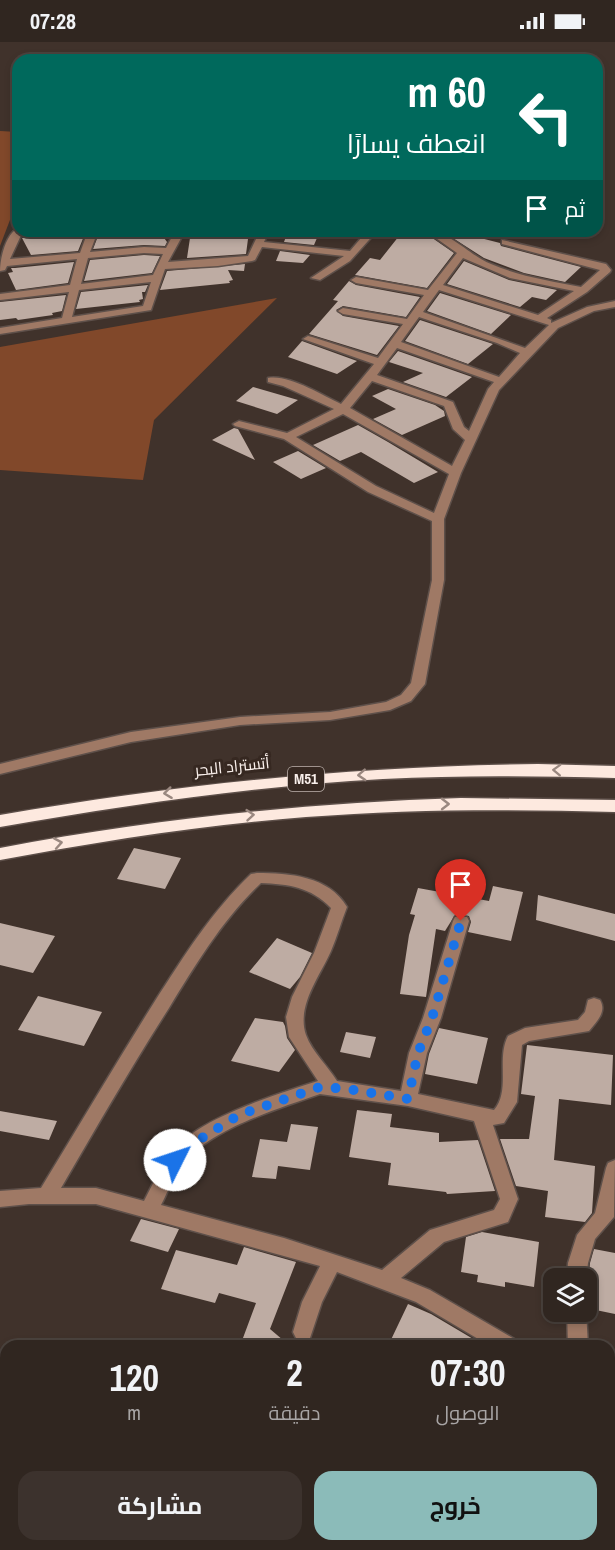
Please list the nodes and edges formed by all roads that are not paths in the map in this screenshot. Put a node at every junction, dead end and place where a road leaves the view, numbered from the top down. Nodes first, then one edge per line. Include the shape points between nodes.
1 (15, 237) edge
2 (91, 237) edge
3 (177, 237) edge
4 (262, 237) edge
5 (367, 237) edge
6 (442, 237) edge
7 (505, 242) dead end
8 (258, 244) junction
9 (169, 250) junction
10 (463, 252) junction
11 (351, 254) junction
12 (83, 257) junction
13 (161, 266) junction
14 (2, 267) edge
15 (157, 278) junction
16 (316, 278) dead end
17 (356, 280) dead end
18 (74, 289) junction
19 (433, 289) junction
20 (583, 290) junction
21 (0, 297) edge
22 (615, 304) edge
23 (343, 311) dead end
24 (413, 318) junction
25 (540, 318) junction
26 (66, 321) junction
27 (554, 326) junction
28 (0, 331) edge
29 (308, 339) dead end
30 (394, 343) junction
31 (526, 352) junction
32 (379, 362) junction
33 (370, 376) junction
34 (272, 380) dead end
35 (501, 381) junction
36 (343, 409) junction
37 (239, 424) dead end
38 (288, 437) junction
39 (471, 439) junction
40 (455, 473) junction
41 (438, 519) junction
42 (0, 769) edge
43 (615, 772) edge
44 (615, 806) edge
45 (0, 821) edge
46 (0, 854) edge
47 (461, 921) dead end
48 (594, 1004) dead end
49 (331, 1086) junction
50 (408, 1099) junction
51 (481, 1116) junction
52 (615, 1168) edge
53 (47, 1195) junction
54 (613, 1196) edge
55 (0, 1199) edge
56 (148, 1210) junction
57 (332, 1262) junction
58 (578, 1268) edge
59 (384, 1280) junction
60 (577, 1322) edge
61 (303, 1332) dead end
62 (499, 1340) edge
63 (578, 1340) edge

1 - 14 street
2 - 12 street
3 - 9 street
4 - 8 street
5 - 11 street
6 - 10 street
7 - 20 street via 602,266 606,270
8 - 11 street
8 - 13 street via 252,258 236,262
9 - 12 street
9 - 13 street
10 - 19 street
10 - 20 street via 503,273
11 - 16 street
12 - 14 street
12 - 18 street
13 - 15 street
15 - 18 street
15 - 26 street via 147,309
17 - 19 street
18 - 21 street
18 - 26 street
19 - 24 street
19 - 25 street
20 - 25 street
22 - 27 street via 591,309
23 - 24 street
24 - 30 street
24 - 31 street via 501,341
25 - 27 street
26 - 28 street
27 - 31 street
29 - 32 street
30 - 32 street
30 - 35 street
31 - 35 street
32 - 33 street
33 - 36 street
33 - 39 street via 449,404 459,429
34 - 36 street
35 - 39 street
36 - 38 street
36 - 40 street
37 - 38 street
38 - 41 street via 372,489
39 - 40 street
40 - 41 street
41 - 42 street via 438,580 418,684 406,698 390,706 330,716 240,721 131,736
43 -> 45 highway, أتستراد البحر / M51 via 518,768 304,779 134,797
46 -> 44 highway, M51 via 248,815 422,804
47 - 50 street via 418,1053
48 - 51 street via 593,1014 584,1026 525,1035 514,1041 510,1088 503,1114 496,1119
49 - 50 street
49 - 53 street via 297,1035 296,1012 339,907 330,896 294,878 257,878 234,898 212,927
49 - 56 street via 239,1115 213,1129 175,1160
50 - 51 street
51 - 59 street via 508,1199 505,1212 437,1236
52 - 54 street
53 - 55 street
53 - 56 street via 96,1196
54 - 58 street via 604,1217 587,1235
56 - 57 street
57 - 59 street
57 - 61 street via 312,1302
59 - 62 street via 423,1296
60 - 63 street

